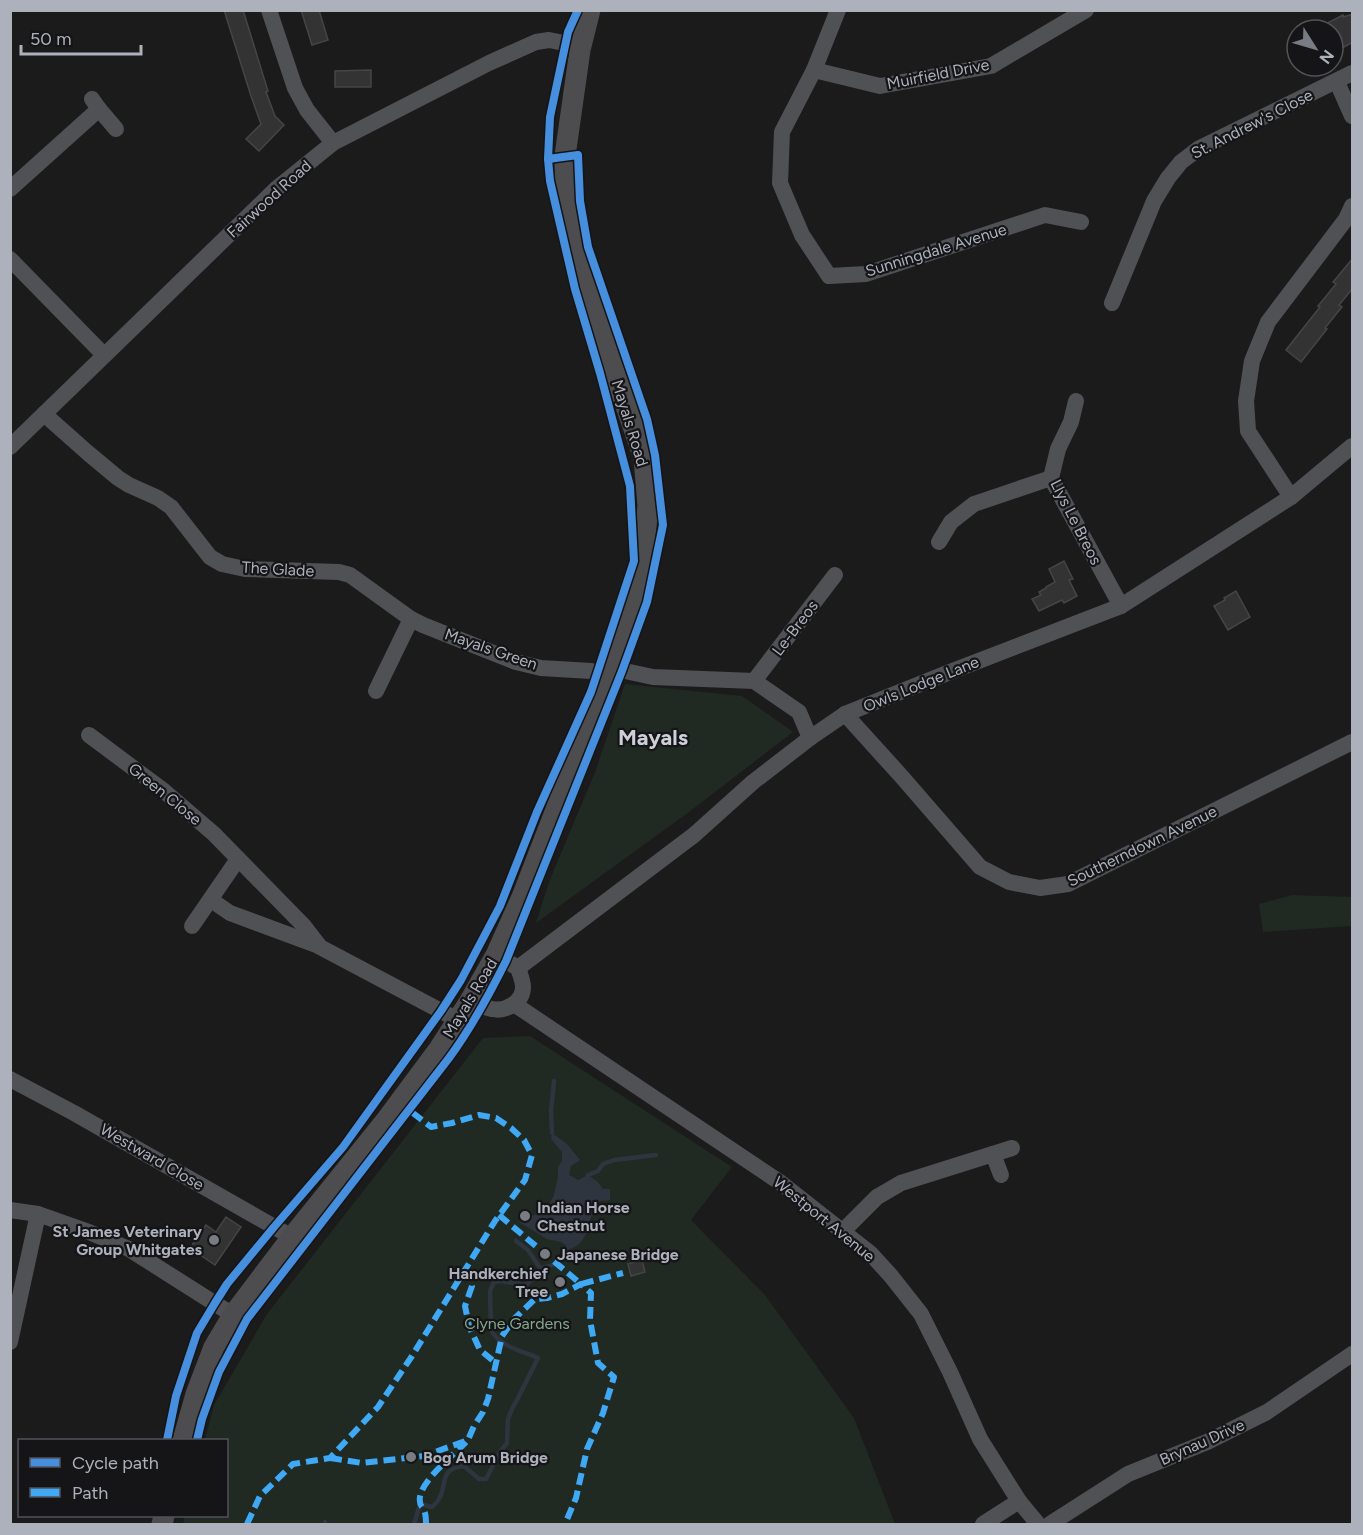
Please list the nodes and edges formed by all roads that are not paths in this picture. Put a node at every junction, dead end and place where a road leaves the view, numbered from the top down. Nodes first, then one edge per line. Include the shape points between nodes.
1 (269, 10) edge
2 (590, 10) edge
3 (838, 10) edge
4 (1086, 10) edge
5 (580, 50) junction
6 (814, 70) junction
7 (1353, 74) edge
8 (1337, 81) junction
9 (1353, 116) edge
10 (116, 129) dead end
11 (333, 143) junction
12 (10, 189) edge
13 (1353, 206) edge
14 (1081, 222) dead end
15 (10, 259) edge
16 (1112, 303) dead end
17 (104, 355) junction
18 (1076, 401) dead end
19 (44, 414) junction
20 (1353, 446) edge
21 (10, 447) edge
22 (1051, 478) junction
23 (1291, 497) junction
24 (939, 542) dead end
25 (835, 574) dead end
26 (1121, 606) junction
27 (411, 619) junction
28 (609, 672) junction
29 (754, 681) junction
30 (376, 691) dead end
31 (845, 714) junction
32 (89, 735) dead end
33 (810, 738) junction
34 (1353, 742) edge
35 (238, 859) junction
36 (211, 900) junction
37 (192, 926) dead end
38 (320, 947) junction
39 (495, 955) junction
40 (518, 968) junction
41 (470, 1001) junction
42 (514, 1004) junction
43 (458, 1020) junction
44 (10, 1079) edge
45 (1012, 1148) dead end
46 (993, 1154) junction
47 (1000, 1175) dead end
48 (10, 1210) edge
49 (38, 1214) junction
50 (843, 1231) junction
51 (292, 1237) junction
52 (233, 1315) junction
53 (10, 1342) edge
54 (1353, 1354) edge
55 (183, 1439) edge
56 (1019, 1501) junction
57 (982, 1524) edge
58 (1038, 1524) edge
59 (1050, 1524) edge

1 - 11 street via 295,88
2 - 5 main road, Mayals Road
3 - 6 street, Sunningdale Avenue
4 - 6 street, Muirfield Drive via 991,66 880,86
5 - 11 street, Fairwood Road via 549,40 536,42
5 - 28 main road, Mayals Road via 565,177 581,258 607,351 644,458 648,506 641,576 630,624
6 - 14 street, Sunningdale Avenue via 782,132 780,183 802,235 829,276 866,274 1045,215
7 - 8 street, St. Andrew's Close
8 - 9 street
8 - 16 street, St. Andrew's Close via 1198,149 1181,162 1154,201
10 - 12 street via 95,104
11 - 17 street, Fairwood Road via 276,189
13 - 23 street via 1268,322 1252,361 1246,401 1248,431
15 - 17 street
17 - 19 street, Fairwood Road
18 - 22 street, Llys Le Breos
19 - 21 street, Fairwood Road
19 - 27 street, The Glade via 118,478 171,507 210,557 222,564 245,569 350,575
20 - 23 street, Owls Lodge Lane
22 - 24 street via 974,504 951,522
22 - 26 street, Llys Le Breos
23 - 26 street, Owls Lodge Lane
25 - 29 street, Le-Breos
26 - 31 street, Owls Lodge Lane
27 - 28 street, Mayals Green via 516,662 541,668
27 - 30 street
28 - 29 street, Mayals Green
28 - 39 main road, Mayals Road via 522,897
29 - 33 street via 799,712
31 - 33 street, Owls Lodge Lane
31 - 34 street, Southerndown Avenue via 980,867 1009,882 1040,888 1068,884
32 - 35 street, Green Close via 164,791
33 - 40 street, Owls Lodge Lane via 694,835
35 - 36 street
35 - 38 street, Green Close
36 - 37 street
36 - 38 street, Green Close via 230,914
38 - 43 street, Green Close
39 - 40 street
39 - 41 main road, Mayals Road
40 - 42 street via 523,986
41 - 42 street via 505,1010
41 - 43 main road, Mayals Road
42 - 50 street, Westport Avenue via 781,1183
43 - 51 main road, Mayals Road via 387,1119
44 - 51 street, Westward Close
45 - 46 street
46 - 47 street
46 - 50 street via 901,1183 877,1197
48 - 49 street
49 - 52 street via 129,1250
49 - 53 street
50 - 56 street, Westport Avenue via 870,1253 921,1314 980,1439
51 - 52 main road, Mayals Road
52 - 55 main road, Mayals Road via 214,1347
54 - 59 street, Brynau Drive via 1267,1412 1128,1474
56 - 57 street
56 - 58 street, Westport Avenue

